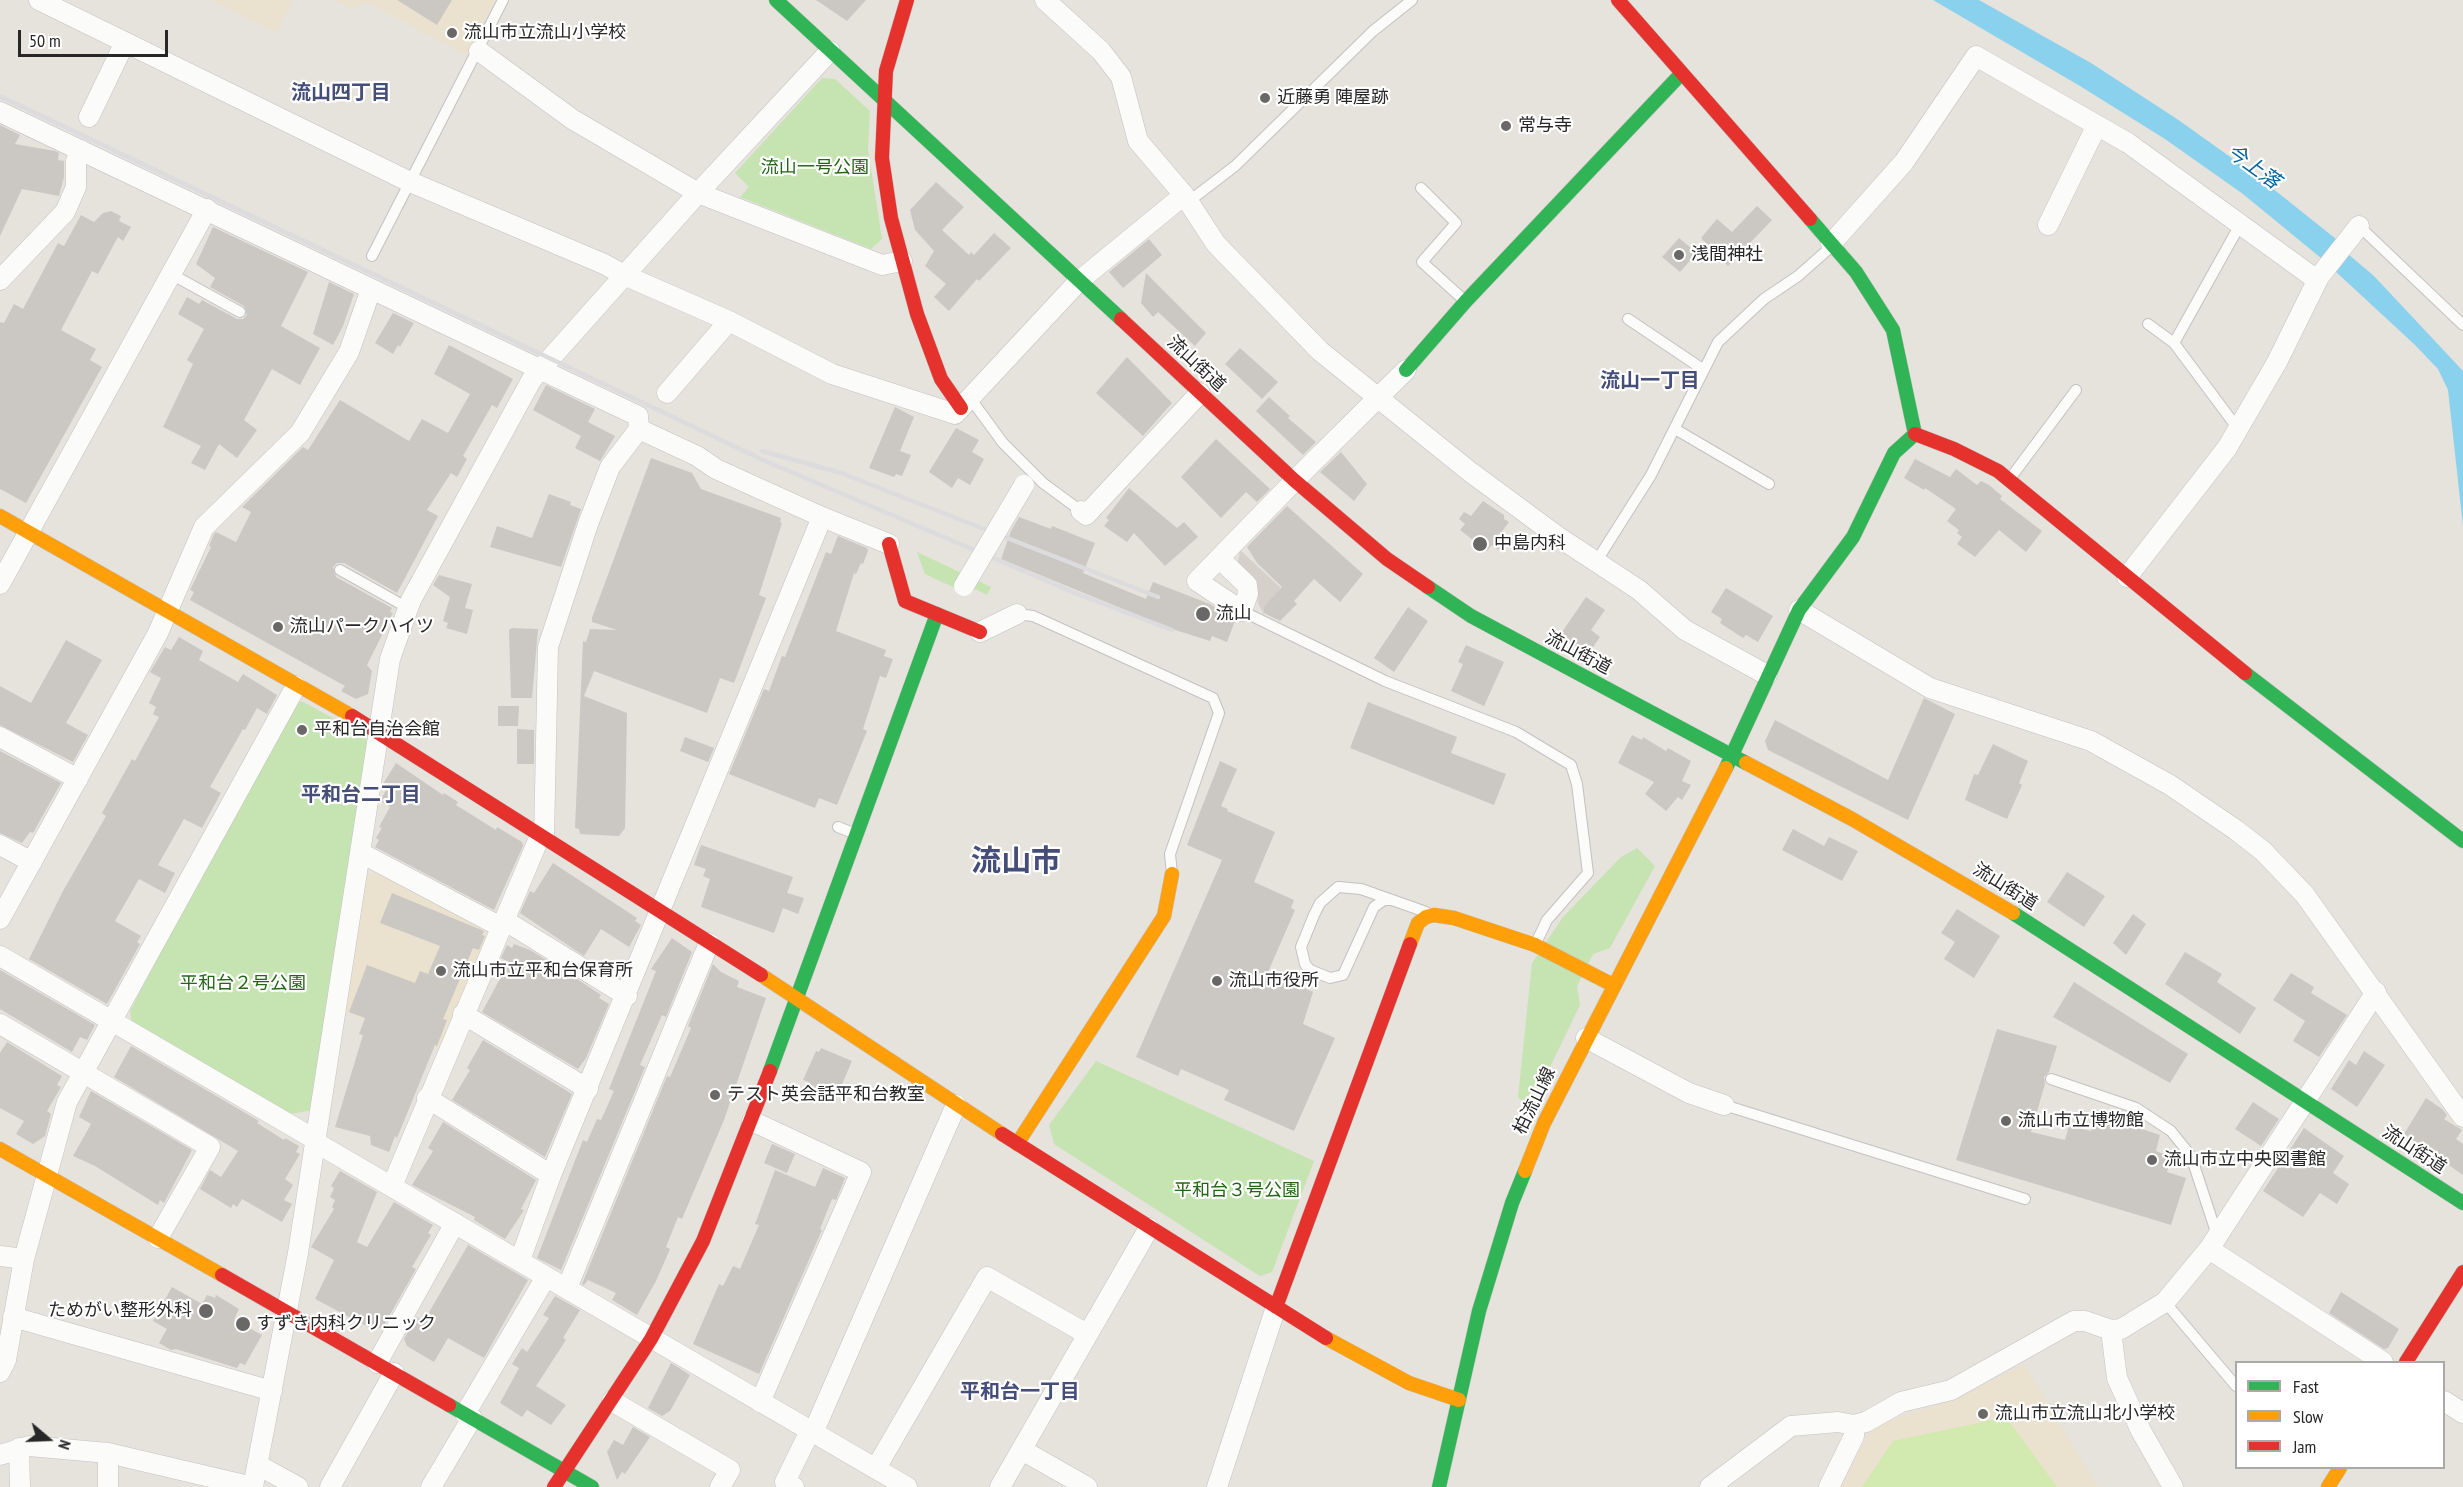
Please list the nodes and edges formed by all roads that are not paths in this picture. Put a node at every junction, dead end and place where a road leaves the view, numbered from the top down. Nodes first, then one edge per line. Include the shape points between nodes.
1 (39, 0) edge
2 (503, 0) edge
3 (776, 0) edge
4 (907, 0) edge
5 (1045, 0) edge
6 (1412, 0) edge
7 (1618, 0) edge
8 (125, 42) junction
9 (479, 51) junction
10 (830, 51) junction
11 (1681, 74) junction
12 (885, 101) junction
13 (0, 112) edge
14 (89, 117) dead end
15 (2097, 125) junction
16 (81, 150) junction
17 (408, 181) junction
18 (1421, 188) dead end
19 (698, 193) junction
20 (1186, 198) junction
21 (207, 209) junction
22 (2241, 224) junction
23 (2048, 225) dead end
24 (2353, 233) joint
25 (1832, 245) junction
26 (372, 256) dead end
27 (902, 261) junction
28 (171, 274) junction
29 (624, 275) junction
30 (2318, 278) junction
31 (0, 280) edge
32 (1079, 280) junction
33 (371, 288) junction
34 (1466, 301) junction
35 (240, 312) dead end
36 (1628, 319) dead end
37 (729, 321) junction
38 (2148, 324) dead end
39 (2463, 325) edge
40 (2174, 343) junction
41 (540, 368) junction
42 (1406, 370) joint
43 (1704, 370) junction
44 (2076, 390) dead end
45 (667, 393) dead end
46 (1200, 393) junction
47 (1376, 399) junction
48 (965, 403) junction
49 (639, 429) junction
50 (1675, 429) junction
51 (2238, 429) junction
52 (1915, 434) junction
53 (1294, 480) junction
54 (2008, 480) junction
55 (1769, 484) dead end
56 (1024, 485) dead end
57 (1084, 513) joint
58 (0, 516) edge
59 (822, 517) junction
60 (29, 532) junction
61 (890, 544) joint
62 (1219, 558) junction
63 (1596, 562) junction
64 (340, 570) dead end
65 (2127, 577) junction
66 (0, 584) edge
67 (964, 586) dead end
68 (408, 609) junction
69 (1799, 610) junction
70 (169, 611) junction
71 (1242, 611) junction
72 (937, 614) junction
73 (1017, 614) joint
74 (980, 632) joint
75 (1767, 675) junction
76 (296, 686) junction
77 (379, 732) junction
78 (0, 736) edge
79 (1730, 756) junction
80 (78, 779) junction
81 (838, 827) dead end
82 (856, 834) junction
83 (542, 837) junction
84 (2463, 841) edge
85 (0, 845) edge
86 (361, 853) junction
87 (32, 862) junction
88 (1172, 874) joint
89 (1391, 900) junction
90 (661, 913) junction
91 (1434, 915) junction
92 (0, 919) edge
93 (502, 924) junction
94 (709, 943) junction
95 (1535, 945) junction
96 (0, 956) edge
97 (1613, 985) junction
98 (2376, 992) junction
99 (627, 996) junction
100 (797, 999) junction
101 (463, 1014) junction
102 (111, 1022) junction
103 (0, 1024) edge
104 (1586, 1038) junction
105 (82, 1072) junction
106 (2051, 1079) dead end
107 (588, 1089) junction
108 (427, 1098) junction
109 (2304, 1101) junction
110 (956, 1105) junction
111 (1724, 1105) joint
112 (2463, 1118) edge
113 (752, 1121) junction
114 (316, 1141) junction
115 (1017, 1144) junction
116 (0, 1149) edge
117 (46, 1175) junction
118 (551, 1175) junction
119 (392, 1186) junction
120 (2025, 1199) dead end
121 (2463, 1203) edge
122 (455, 1223) junction
123 (1149, 1228) junction
124 (158, 1238) junction
125 (2213, 1242) junction
126 (0, 1256) edge
127 (24, 1259) junction
128 (520, 1260) junction
129 (2463, 1272) edge
130 (546, 1277) junction
131 (567, 1288) junction
132 (2165, 1302) junction
133 (1276, 1307) junction
134 (288, 1314) junction
135 (13, 1317) junction
136 (2111, 1330) junction
137 (1087, 1334) junction
138 (651, 1339) junction
139 (2382, 1361) edge
140 (2407, 1361) edge
141 (377, 1363) junction
142 (0, 1372) edge
143 (394, 1373) junction
144 (2235, 1385) edge
145 (272, 1390) junction
146 (1459, 1400) junction
147 (612, 1401) junction
148 (760, 1402) junction
149 (2445, 1402) edge
150 (2463, 1413) edge
151 (469, 1416) junction
152 (1854, 1425) junction
153 (812, 1432) junction
154 (19, 1448) junction
155 (1022, 1450) junction
156 (108, 1453) junction
157 (0, 1455) edge
158 (258, 1465) junction
159 (876, 1468) junction
160 (564, 1471) junction
161 (21, 1487) edge
162 (108, 1487) edge
163 (253, 1487) edge
164 (298, 1487) edge
165 (330, 1487) edge
166 (431, 1487) edge
167 (554, 1487) edge
168 (592, 1487) edge
169 (720, 1487) edge
170 (794, 1487) edge
171 (907, 1487) edge
172 (1000, 1487) edge
173 (1087, 1487) edge
174 (1217, 1487) edge
175 (1439, 1487) edge
176 (1710, 1487) edge
177 (1829, 1487) edge
178 (2173, 1487) edge

1 - 8 street
2 - 9 lane
3 - 10 street, 流山街道
4 - 12 street via 886,71
5 - 20 street via 1105,56 1121,77 1138,141
6 - 20 lane via 1372,31 1235,166
7 - 11 street
8 - 14 street
8 - 17 street
9 - 17 lane
9 - 19 street via 572,119
10 - 12 street, 流山街道
10 - 19 street
11 - 25 street
11 - 34 street
12 - 27 street via 882,158
12 - 32 street, 流山街道
13 - 16 street
15 - 22 street via 2136,148
15 - 23 street
15 - 25 street via 1976,56 1904,162
16 - 21 street
16 - 31 street via 76,161 75,187 65,212
17 - 26 lane
17 - 29 street
18 - 34 lane via 1456,223 1422,262
19 - 27 street via 882,266
19 - 29 street
20 - 32 street
20 - 47 street via 1216,244 1320,351
21 - 28 street
21 - 33 street
22 - 30 street
22 - 40 lane
24 - 30 street
24 - 39 lane
25 - 43 lane via 1727,331
25 - 52 street via 1878,303 1893,330
27 - 48 street via 941,379
28 - 35 lane
28 - 60 street
29 - 37 street
29 - 41 street
30 - 51 street via 2277,362
32 - 46 street, 流山街道
32 - 48 street
33 - 41 street
33 - 70 street via 349,352 300,433 204,527
34 - 42 street
36 - 43 lane
37 - 45 street
37 - 48 street via 832,374 955,414
38 - 40 lane
40 - 51 lane
41 - 49 street via 638,416
41 - 68 street
42 - 47 street
43 - 50 lane
44 - 54 lane
46 - 53 street, 流山街道
46 - 57 street
47 - 53 street
47 - 63 street via 1468,471
48 - 57 lane via 1043,483
49 - 59 street
49 - 83 street via 610,466 567,582 548,647
50 - 55 lane
50 - 63 lane
51 - 65 street via 2210,473
52 - 54 street via 1983,462
52 - 69 street, 柏流山線 via 1894,453 1853,537
53 - 62 street
53 - 79 street, 流山街道 via 1388,559 1471,616
54 - 65 street
56 - 67 street, bridge
58 - 60 street
59 - 61 street
59 - 90 street
60 - 66 street
60 - 70 street
61 - 72 street via 905,601
62 - 71 street via 1247,585
62 - 71 street via 1197,581
63 - 75 street via 1639,590 1685,630
64 - 68 lane
65 - 84 street via 2290,711
68 - 77 street via 390,659
69 - 75 street, 柏流山線
69 - 98 street via 1930,688 2091,741 2207,809 2263,851 2298,888
70 - 76 street
70 - 80 street
71 - 95 lane via 1385,681 1516,732 1571,765 1577,783 1588,873 1547,920
72 - 74 street
72 - 82 street
73 - 74 street
73 - 88 lane via 1033,616 1213,698 1219,713 1170,854
75 - 79 street, 柏流山線
76 - 77 street
76 - 102 street
77 - 83 street
77 - 86 street
78 - 80 street
79 - 97 street, 柏流山線
79 - 109 street, 流山街道 via 1978,890
80 - 87 street
81 - 82 lane
82 - 100 street
83 - 90 street
83 - 93 street
85 - 87 street
86 - 93 street
86 - 114 street
87 - 92 street
88 - 115 street via 1164,916
89 - 89 lane via 1374,907 1342,975 1330,978 1305,964 1301,947 1328,893 1348,886
89 - 91 lane
90 - 94 street
90 - 99 street
91 - 95 street
91 - 133 street via 1418,923 1413,933
93 - 99 street
93 - 101 street
94 - 100 street
94 - 131 street
95 - 97 street
96 - 102 street
97 - 104 street, 柏流山線
98 - 109 street
98 - 112 street
99 - 107 street
100 - 110 street
100 - 113 street
101 - 107 street
101 - 108 street
102 - 105 street
102 - 114 street
103 - 105 street
104 - 111 street via 1689,1093
104 - 146 street, 柏流山線 via 1519,1183 1479,1311
105 - 117 street via 67,1102
105 - 124 street via 210,1147
106 - 125 lane via 2136,1108 2171,1131 2191,1156
107 - 118 street
108 - 118 street
108 - 119 street
109 - 121 street, 流山街道
109 - 125 street
110 - 115 street
110 - 153 street
111 - 120 lane
113 - 138 street via 703,1240
113 - 148 street via 861,1172
114 - 119 street
114 - 134 street
115 - 123 street
116 - 117 street
117 - 124 street
117 - 127 street
118 - 128 street
119 - 122 street
122 - 128 street
122 - 141 street
123 - 133 street
123 - 137 street
124 - 134 street
125 - 132 street
125 - 139 street
126 - 127 street
127 - 135 street
128 - 130 street
129 - 140 street
130 - 131 street
130 - 151 street
131 - 138 street
132 - 136 street via 2121,1329
132 - 144 lane
133 - 146 street via 1374,1366
133 - 174 street
134 - 141 street
134 - 145 street
135 - 142 street via 6,1360
135 - 145 street
136 - 152 street via 2074,1321 1951,1390 1901,1402
136 - 178 street via 2117,1378
137 - 155 street
137 - 159 street via 987,1277
138 - 147 street
138 - 148 street
141 - 143 street
143 - 151 street
143 - 165 street
145 - 158 street
146 - 175 street, 柏流山線
147 - 160 street
147 - 169 street via 730,1470
148 - 153 street
149 - 150 street
151 - 160 street
151 - 166 street
152 - 176 street via 1838,1422 1791,1426
152 - 177 street via 1854,1436
153 - 159 street
153 - 170 street via 785,1482
154 - 156 street
154 - 157 street
154 - 161 street
155 - 172 street
155 - 173 street
156 - 162 street
156 - 163 street
158 - 163 street
158 - 164 street
159 - 171 street
160 - 167 street
160 - 168 street

